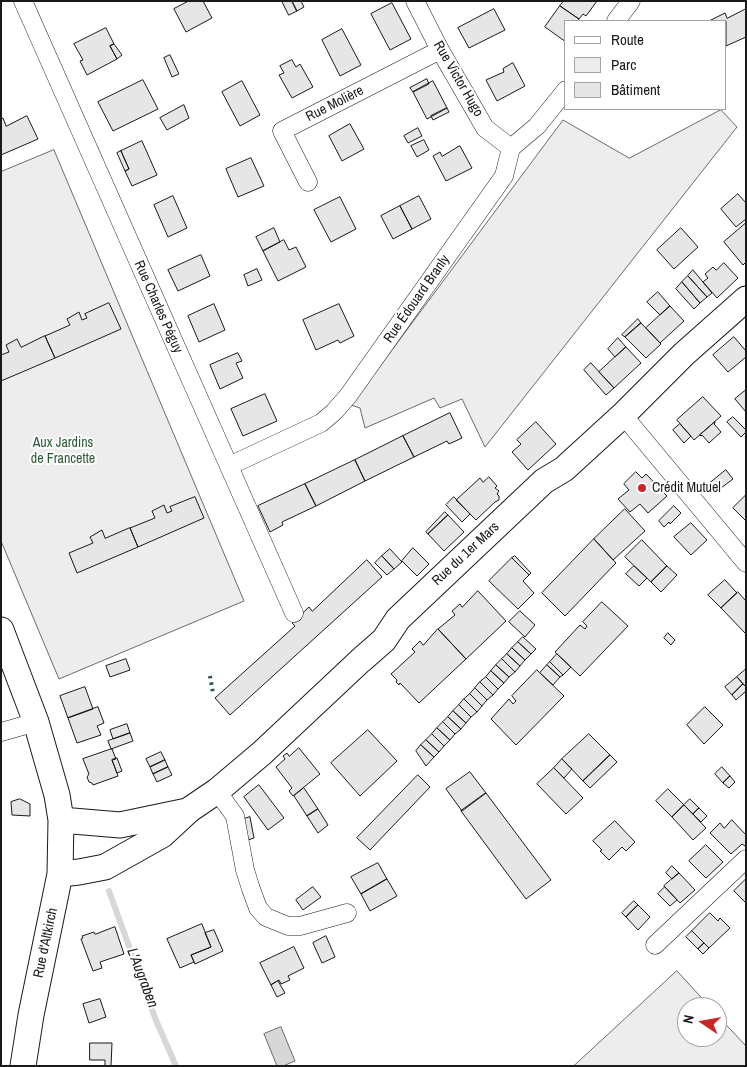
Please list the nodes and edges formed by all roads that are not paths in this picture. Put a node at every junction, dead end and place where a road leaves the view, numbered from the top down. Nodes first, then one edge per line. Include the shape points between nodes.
1 (23, 1) edge
2 (415, 1) edge
3 (631, 1) edge
4 (617, 20) edge
5 (440, 50) junction
6 (564, 92) edge
7 (511, 148) junction
8 (308, 182) dead end
9 (746, 299) edge
10 (623, 415) junction
11 (229, 466) junction
12 (746, 563) edge
13 (294, 613) dead end
14 (1, 630) edge
15 (36, 722) junction
16 (1, 732) edge
17 (217, 791) junction
18 (189, 810) junction
19 (61, 820) junction
20 (746, 860) edge
21 (60, 874) junction
22 (347, 913) dead end
23 (655, 945) dead end
24 (23, 1066) edge

1 - 11 street, Rue Charles Péguy
2 - 5 street, Rue Victor Hugo
3 - 4 street
5 - 7 street, Rue Victor Hugo via 486,128
5 - 8 street, Rue Molière via 282,131
6 - 7 street via 537,126
7 - 11 street, Rue Édouard Branly via 504,176 334,412 321,423
9 - 10 main road, Rue du 1er Mars via 684,354
10 - 12 street
10 - 17 main road, Rue du 1er Mars via 564,469 544,481 398,619 384,640
11 - 13 street, Rue Charles Péguy
14 - 15 main road, Rue d'Altkirch
15 - 16 street
15 - 19 main road, Rue d'Altkirch
17 - 18 main road, Rue du 1er Mars
17 - 22 street via 235,816 245,870 258,908 266,917 288,926 300,926
18 - 19 main road, Rue du 1er Mars via 120,825
18 - 21 main road, Rue du 1er Mars via 162,835 105,867
19 - 21 main road, Rue d'Altkirch
20 - 23 street
21 - 24 main road, Rue d'Altkirch via 30,1015

